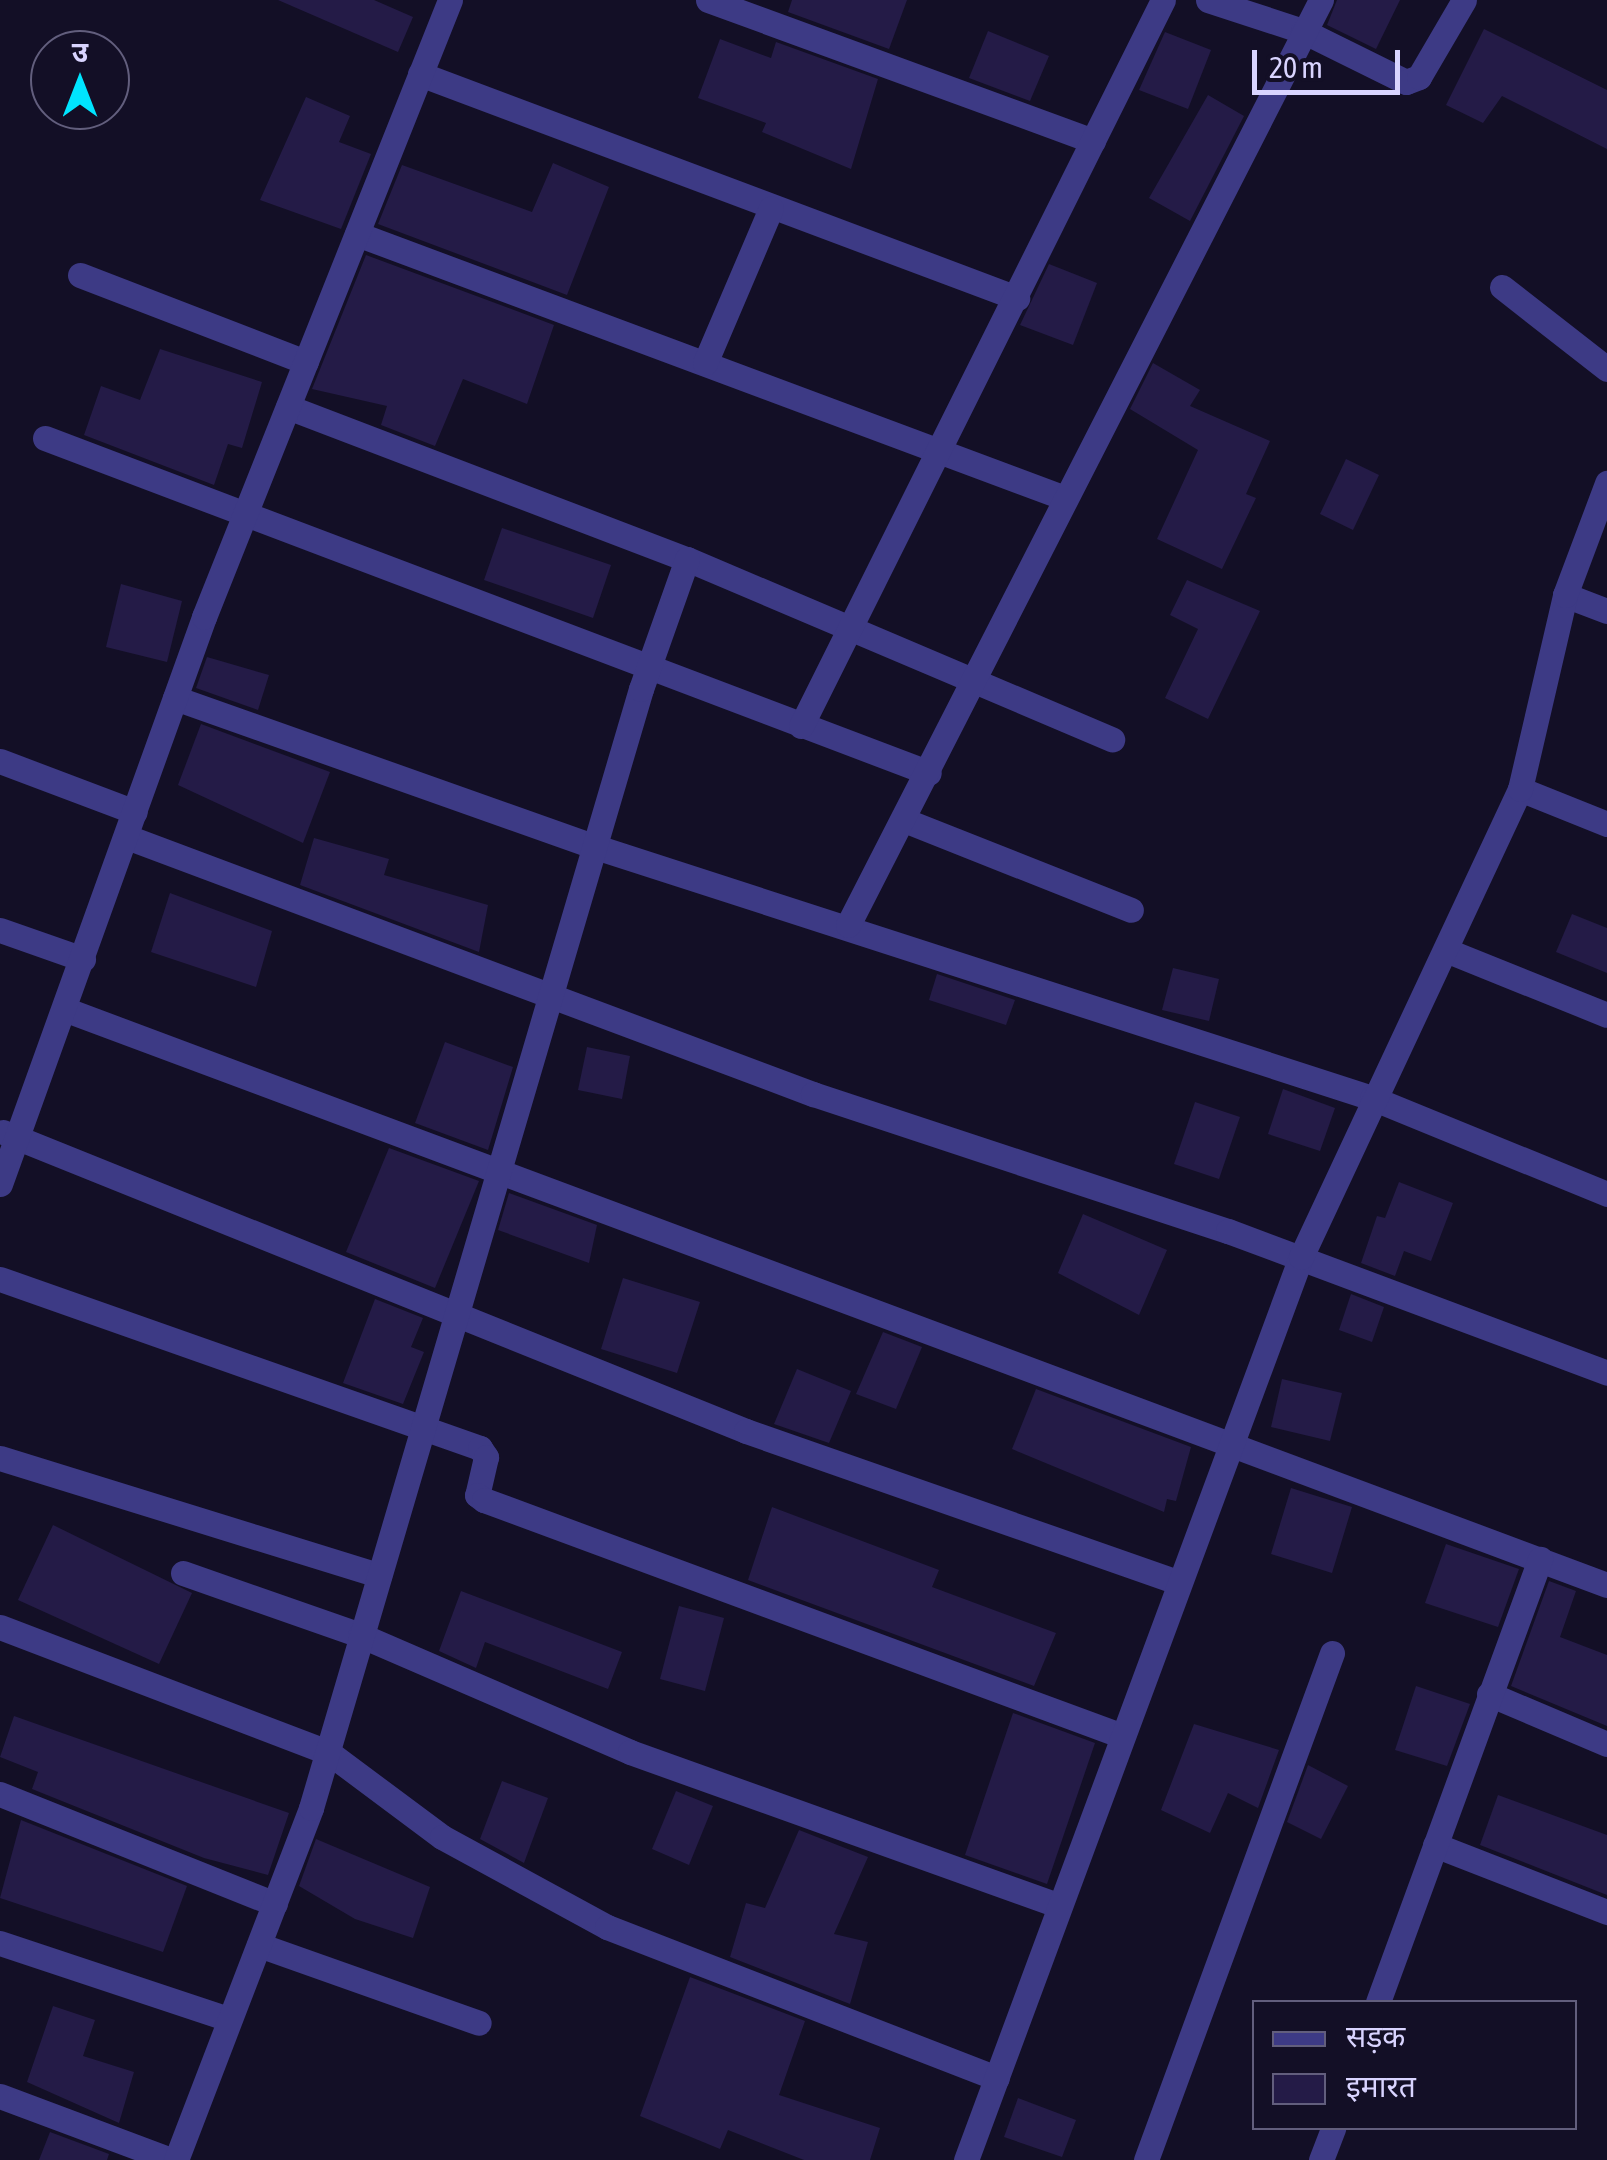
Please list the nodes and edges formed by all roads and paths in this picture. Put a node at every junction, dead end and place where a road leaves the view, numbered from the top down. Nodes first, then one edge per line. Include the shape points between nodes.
1 (450, 0) edge
2 (708, 0) edge
3 (1163, 0) edge
4 (1208, 0) edge
5 (1320, 0) edge
6 (1464, 0) edge
7 (1302, 32) junction
8 (420, 74) junction
9 (1093, 141) junction
10 (771, 208) junction
11 (357, 234) junction
12 (80, 274) dead end
13 (1502, 287) dead end
14 (1016, 298) junction
15 (306, 362) junction
16 (705, 363) junction
17 (1607, 369) edge
18 (288, 407) junction
19 (46, 438) dead end
20 (943, 448) junction
21 (1607, 483) edge
22 (1065, 498) junction
23 (246, 514) junction
24 (687, 559) junction
25 (1565, 595) junction
26 (1607, 612) edge
27 (853, 626) junction
28 (647, 671) junction
29 (976, 680) junction
30 (176, 698) junction
31 (801, 726) junction
32 (1112, 739) dead end
33 (0, 761) edge
34 (929, 773) junction
35 (1520, 789) junction
36 (135, 812) junction
37 (904, 820) junction
38 (1607, 824) edge
39 (127, 837) junction
40 (598, 848) junction
41 (1131, 910) dead end
42 (848, 925) junction
43 (0, 930) edge
44 (1448, 951) junction
45 (82, 959) junction
46 (555, 992) junction
47 (64, 1009) junction
48 (1607, 1015) edge
49 (1372, 1098) junction
50 (8, 1134) edge
51 (502, 1168) junction
52 (0, 1184) edge
53 (1607, 1194) edge
54 (1301, 1257) junction
55 (0, 1280) edge
56 (458, 1312) junction
57 (1607, 1373) edge
58 (428, 1430) junction
59 (1229, 1440) junction
60 (0, 1458) edge
61 (1540, 1559) junction
62 (184, 1573) dead end
63 (379, 1575) junction
64 (1175, 1581) junction
65 (1607, 1585) edge
66 (0, 1628) edge
67 (360, 1635) junction
68 (1332, 1653) dead end
69 (1489, 1694) junction
70 (1118, 1734) junction
71 (1607, 1744) edge
72 (328, 1752) junction
73 (0, 1794) edge
74 (1435, 1845) junction
75 (275, 1904) junction
76 (1057, 1905) junction
77 (1607, 1912) edge
78 (0, 1943) edge
79 (259, 1944) junction
80 (1379, 2000) edge
81 (228, 2019) junction
82 (479, 2023) dead end
83 (997, 2078) junction
84 (0, 2096) edge
85 (1332, 2130) edge
86 (174, 2160) edge
87 (966, 2160) edge
88 (1146, 2160) edge
89 (1322, 2160) edge

1 - 8 street
2 - 9 street
3 - 9 street
4 - 7 street
5 - 7 street
6 - 7 street via 1412,81
7 - 22 street
8 - 10 street
8 - 11 street
9 - 14 street
10 - 14 street
10 - 16 street
11 - 15 street
11 - 16 street
12 - 15 street
13 - 17 street
14 - 20 street
15 - 18 street
16 - 20 street
18 - 23 street
18 - 24 street
19 - 23 street
20 - 22 street
20 - 27 street
21 - 25 street
22 - 29 street
23 - 28 street
23 - 30 street
24 - 27 street
24 - 28 street
25 - 26 street
25 - 35 street
27 - 29 street
27 - 31 street
28 - 31 street
28 - 40 street
29 - 32 street
29 - 34 street
30 - 36 street
30 - 40 street
31 - 34 street
33 - 36 street
34 - 37 street
35 - 38 street
35 - 44 street
36 - 39 street
37 - 41 street
37 - 42 street
39 - 45 street
39 - 46 street
40 - 42 street
40 - 46 street
42 - 49 street
43 - 45 street
44 - 48 street
44 - 49 street
45 - 47 street
46 - 51 street
46 - 54 street via 813,1094
47 - 50 street
47 - 51 street
49 - 53 street
49 - 54 street
50 - 52 street
50 - 56 street
51 - 56 street
51 - 59 street
54 - 57 street
54 - 59 street
55 - 58 street
56 - 58 street
56 - 64 street via 746,1431
58 - 63 street
58 - 70 street via 485,1452 477,1488 484,1500
59 - 61 street
59 - 64 street
60 - 63 street
61 - 65 street
61 - 69 street
62 - 67 street
63 - 67 street
64 - 70 street
66 - 72 street
67 - 72 street
67 - 76 street via 630,1752
68 - 88 street
69 - 71 street
69 - 74 street
70 - 76 street
72 - 75 street
72 - 83 street via 442,1837 607,1926
73 - 75 street
74 - 77 street
74 - 80 street
75 - 79 street
76 - 83 street
78 - 81 street
79 - 81 street
79 - 82 street
81 - 86 street
83 - 87 street
84 - 86 street
85 - 89 street

